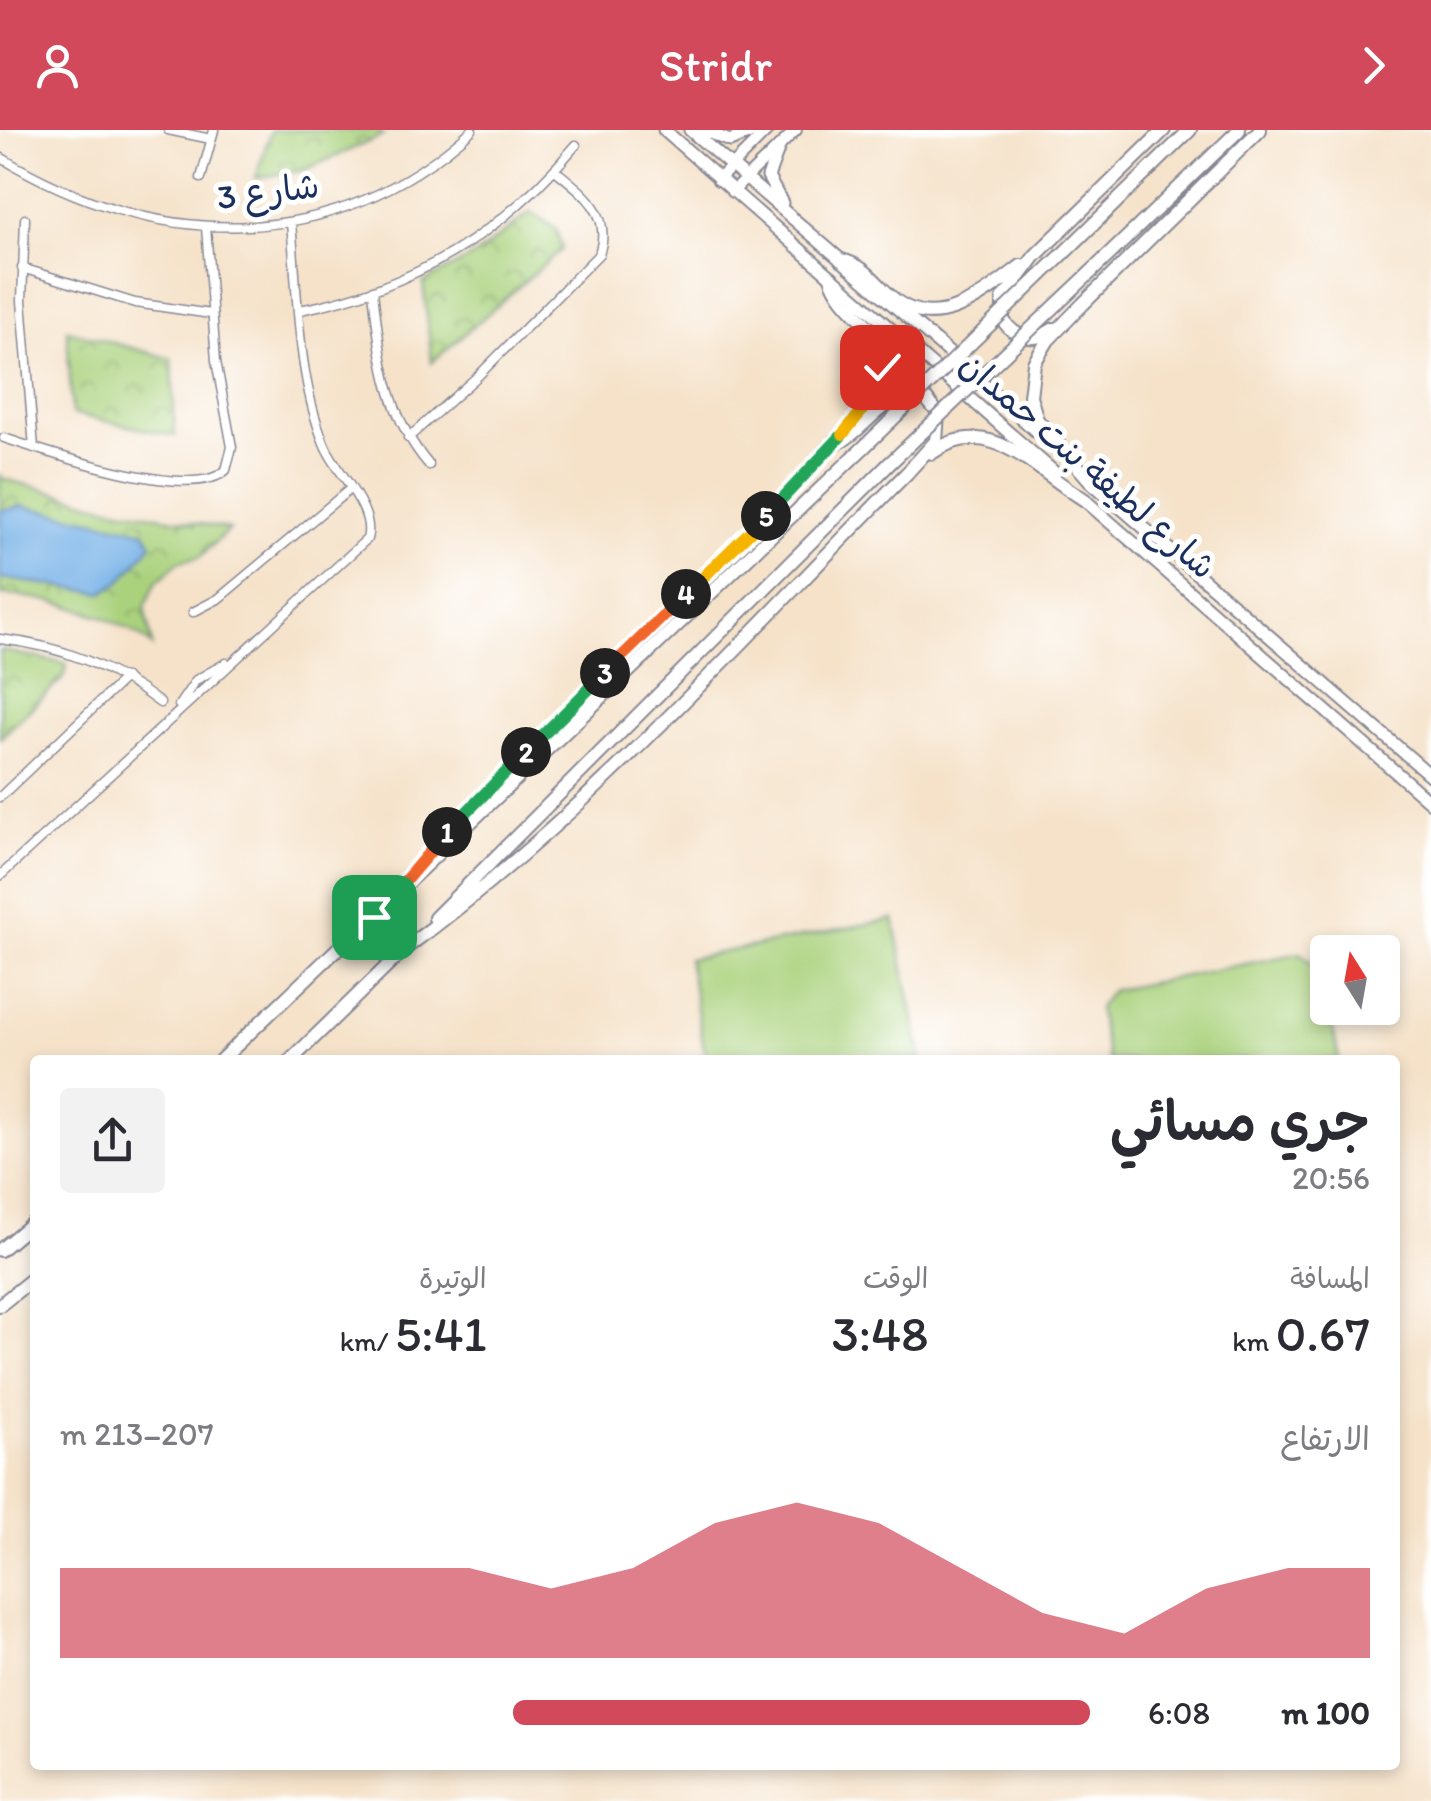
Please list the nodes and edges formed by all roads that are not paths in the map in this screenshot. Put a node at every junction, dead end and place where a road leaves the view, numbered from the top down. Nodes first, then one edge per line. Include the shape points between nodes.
1 (168, 130) edge
2 (472, 130) edge
3 (664, 130) edge
4 (690, 130) edge
5 (703, 130) edge
6 (758, 130) edge
7 (768, 130) edge
8 (796, 130) edge
9 (1164, 130) edge
10 (1190, 130) edge
11 (1238, 130) edge
12 (1260, 130) edge
13 (212, 135) edge
14 (576, 145) dead end
15 (779, 147) junction
16 (0, 157) edge
17 (730, 166) junction
18 (555, 170) junction
19 (201, 178) dead end
20 (745, 179) junction
21 (718, 180) junction
22 (732, 192) junction
23 (25, 218) dead end
24 (792, 220) junction
25 (291, 223) junction
26 (206, 228) junction
27 (1035, 256) junction
28 (841, 260) junction
29 (22, 268) junction
30 (831, 277) junction
31 (374, 292) junction
32 (1082, 304) junction
33 (300, 310) junction
34 (211, 314) junction
35 (4, 438) dead end
36 (408, 438) junction
37 (833, 445) junction
38 (34, 448) junction
39 (429, 465) dead end
40 (907, 474) junction
41 (1095, 486) junction
42 (350, 489) junction
43 (1086, 500) junction
44 (192, 612) dead end
45 (0, 639) edge
46 (125, 678) junction
47 (160, 703) dead end
48 (1431, 776) edge
49 (0, 797) edge
50 (1431, 803) edge
51 (0, 876) edge
52 (383, 909) junction
53 (407, 947) junction
54 (226, 1055) edge
55 (296, 1055) edge
56 (30, 1226) edge
57 (0, 1250) edge
58 (30, 1282) edge
59 (0, 1305) edge

1 - 13 street
2 - 25 street, شارع 3 via 403,183
3 - 21 main road, شارع لطيفة بنت حمدان
4 - 17 main road, شارع لطيفة بنت حمدان
5 - 6 main road via 730,140
7 - 17 street
8 - 15 street
9 - 27 main road
10 - 52 main road, bridge
11 - 53 main road, bridge via 889,464
12 - 32 main road
13 - 19 street
14 - 18 street
15 - 20 street
15 - 24 main road via 769,182
16 - 26 street, شارع 3 via 102,205
17 - 20 main road, شارع لطيفة بنت حمدان
17 - 21 street
18 - 31 street via 472,243
18 - 36 street via 598,210 599,254
20 - 22 street
20 - 24 main road, شارع لطيفة بنت حمدان
21 - 22 main road, شارع لطيفة بنت حمدان
22 - 30 main road, شارع لطيفة بنت حمدان
23 - 29 street
24 - 28 main road, شارع لطيفة بنت حمدان
25 - 26 street, شارع 3
25 - 33 street
26 - 34 street
27 - 28 main road via 963,307 930,313 904,306 862,268
27 - 32 main road via 1003,299 1009,328 1042,336
28 - 41 main road, شارع لطيفة بنت حمدان
29 - 34 street via 134,303
29 - 38 street
30 - 37 main road via 875,332 882,367 871,402
30 - 43 main road, شارع لطيفة بنت حمدان
31 - 33 street
31 - 36 street via 387,392
32 - 41 main road via 1040,350 1030,396 1043,429
33 - 42 street via 313,412
34 - 38 street via 232,447 220,476 197,482 154,476
35 - 38 street
36 - 39 street
37 - 40 main road via 853,436 896,396 922,395 938,412 940,432
37 - 52 main road via 433,846
40 - 43 main road via 948,443 987,438 1011,447
40 - 53 main road via 618,764 481,890
41 - 48 main road, شارع لطيفة بنت حمدان
42 - 44 street via 212,603
42 - 51 street via 368,520 364,542 226,664 196,680 178,709
43 - 50 main road, شارع لطيفة بنت حمدان
45 - 46 street via 74,654
46 - 47 street
46 - 49 street
52 - 54 main road
53 - 55 main road
56 - 57 main road
58 - 59 main road

